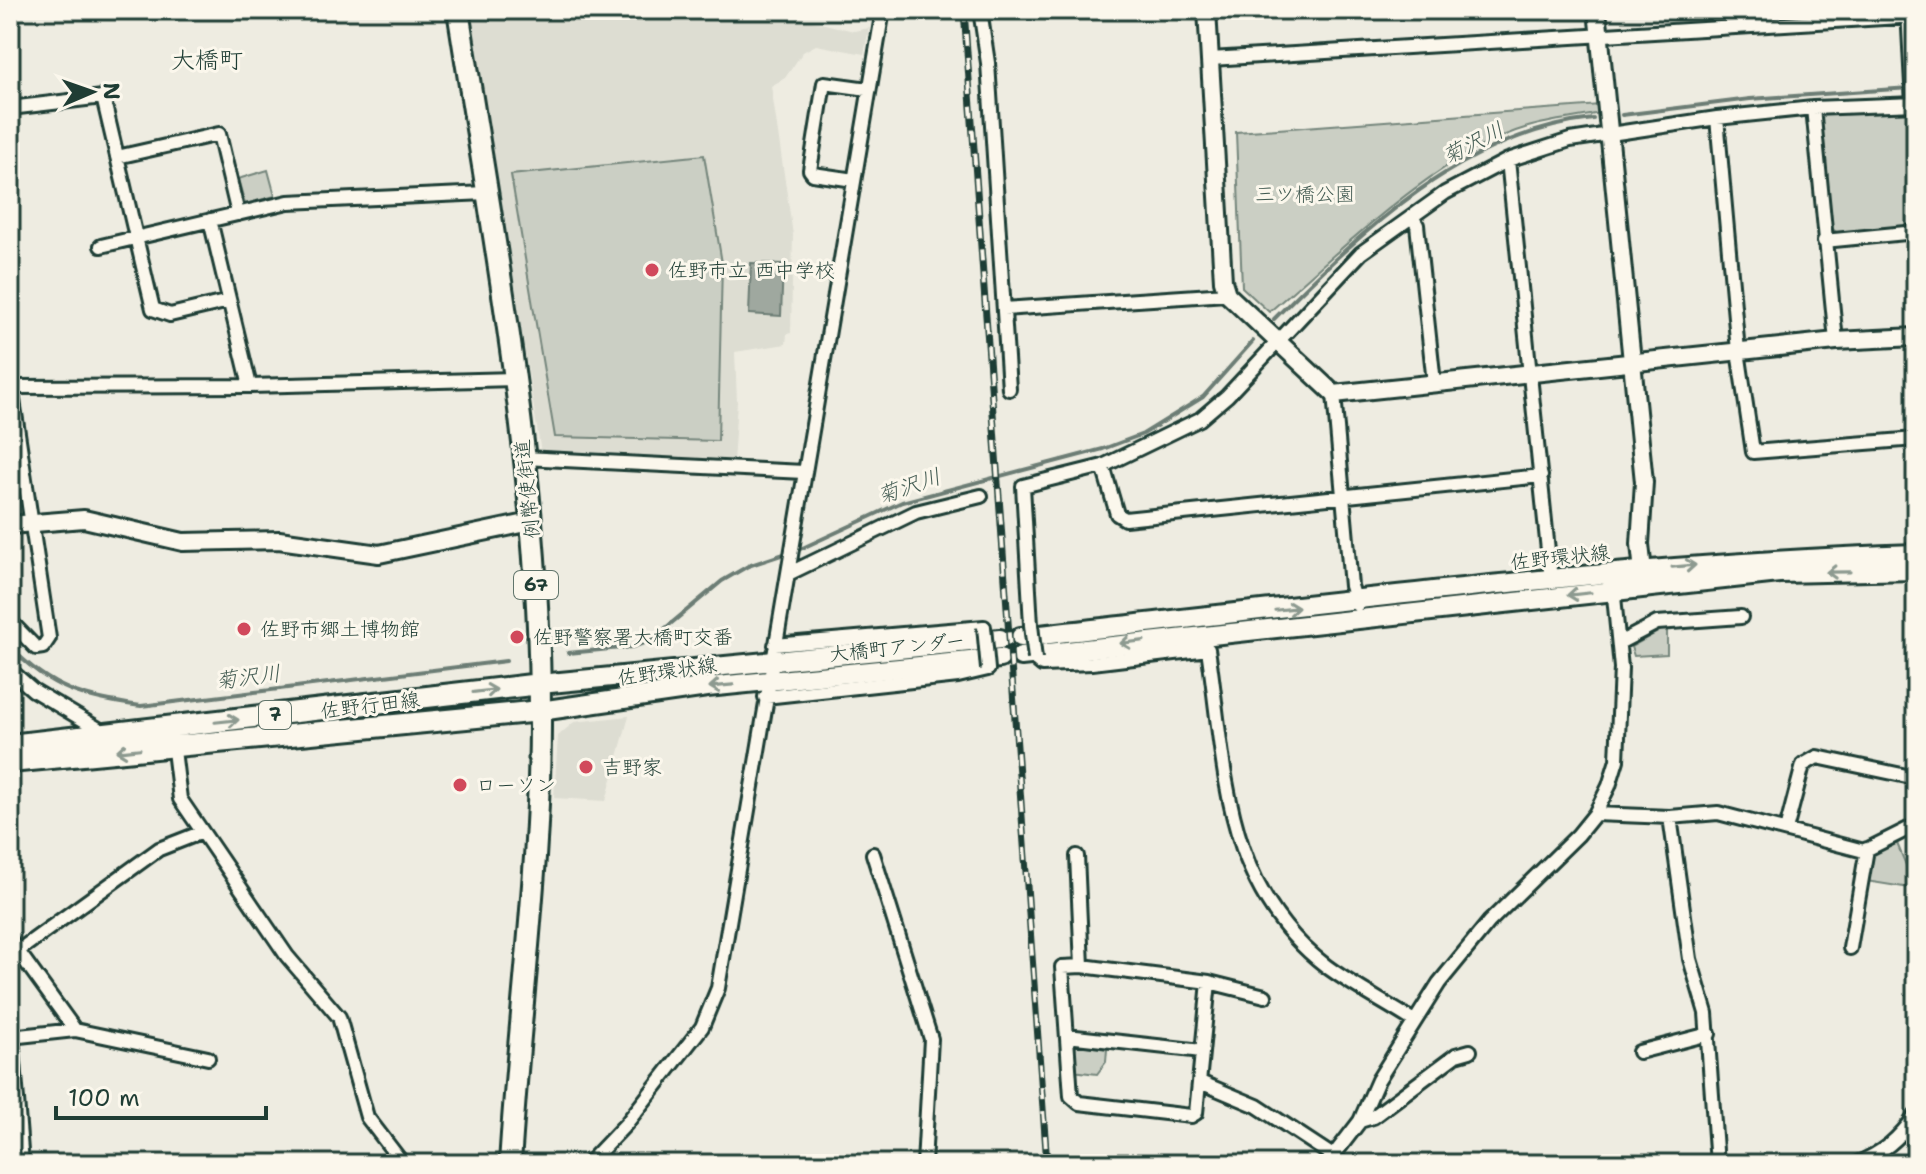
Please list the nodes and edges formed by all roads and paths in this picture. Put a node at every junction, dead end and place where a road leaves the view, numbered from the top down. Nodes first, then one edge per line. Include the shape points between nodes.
1 (458, 10) edge
2 (883, 10) edge
3 (980, 10) edge
4 (1207, 10) edge
5 (1597, 10) edge
6 (1911, 14) edge
7 (1600, 36) junction
8 (1210, 59) junction
9 (868, 89) junction
10 (1914, 102) edge
11 (10, 108) edge
12 (1813, 108) junction
13 (1717, 118) junction
14 (1610, 134) junction
15 (117, 157) junction
16 (1508, 160) junction
17 (854, 180) junction
18 (486, 193) junction
19 (238, 214) junction
20 (1412, 217) junction
21 (210, 220) junction
22 (1916, 232) edge
23 (137, 238) junction
24 (1824, 241) junction
25 (101, 246) dead end
26 (1227, 294) junction
27 (229, 301) junction
28 (1004, 309) junction
29 (1916, 337) edge
30 (1836, 341) junction
31 (1277, 343) junction
32 (1738, 351) junction
33 (1633, 362) junction
34 (1530, 373) junction
35 (515, 379) junction
36 (11, 383) edge
37 (1434, 383) junction
38 (250, 386) junction
39 (1009, 389) dead end
40 (1334, 394) junction
41 (1916, 439) edge
42 (524, 458) junction
43 (1103, 466) junction
44 (804, 472) junction
45 (1541, 476) junction
46 (981, 496) dead end
47 (1343, 498) junction
48 (32, 522) junction
49 (531, 522) junction
50 (10, 525) edge
51 (1916, 554) edge
52 (788, 570) junction
53 (1916, 570) edge
54 (1643, 578) junction
55 (1551, 580) junction
56 (1613, 582) junction
57 (1358, 609) junction
58 (1741, 617) dead end
59 (10, 621) edge
60 (1619, 643) junction
61 (1027, 644) junction
62 (996, 655) junction
63 (10, 670) edge
64 (800, 670) joint
65 (770, 671) junction
66 (540, 684) junction
67 (540, 711) junction
68 (107, 734) junction
69 (172, 736) junction
70 (10, 745) edge
71 (10, 762) edge
72 (1916, 778) edge
73 (1595, 814) junction
74 (1670, 817) junction
75 (1916, 825) edge
76 (1786, 830) junction
77 (200, 833) junction
78 (1867, 849) junction
79 (873, 854) dead end
80 (1077, 856) dead end
81 (10, 940) edge
82 (1850, 948) dead end
83 (18, 951) junction
84 (1082, 966) junction
85 (1209, 982) junction
86 (1265, 996) dead end
87 (1414, 1021) junction
88 (75, 1030) junction
89 (1709, 1034) junction
90 (11, 1036) edge
91 (1067, 1036) junction
92 (1202, 1051) junction
93 (1470, 1051) dead end
94 (1639, 1052) dead end
95 (208, 1058) dead end
96 (1200, 1082) junction
97 (1916, 1115) edge
98 (1360, 1121) junction
99 (17, 1159) edge
100 (1330, 1160) edge
101 (403, 1164) edge
102 (510, 1164) edge
103 (588, 1164) edge
104 (924, 1164) edge
105 (1717, 1164) edge
106 (1855, 1164) edge

1 - 18 main road, 例幣使街道 / 67
2 - 9 street
3 - 28 street
4 - 8 street
5 - 7 street
6 - 7 street
6 - 10 street
7 - 8 street
7 - 14 street
8 - 26 street
9 - 17 street
9 - 17 street via 824,83 810,170
10 - 12 street
11 - 15 street via 103,97
12 - 13 street
12 - 24 street
13 - 14 street
13 - 32 street
14 - 16 street via 1541,147
14 - 33 street
15 - 19 street via 219,134
15 - 23 street
16 - 20 street
16 - 34 street
17 - 44 street
18 - 19 street via 288,202
18 - 35 main road, 例幣使街道 / 67
19 - 21 street
20 - 31 street via 1361,253
20 - 37 street
21 - 23 street
21 - 27 street
22 - 24 street
23 - 25 street
23 - 27 street via 156,313 170,315
24 - 30 street
26 - 28 street
26 - 31 street
27 - 38 street
28 - 39 street
29 - 30 street
30 - 32 street
31 - 40 street
31 - 43 street via 1200,419
32 - 33 street
32 - 41 street via 1753,452
33 - 34 street
33 - 54 street via 1644,482
34 - 37 street
34 - 45 street
35 - 38 street
35 - 42 main road, 例幣使街道 / 67
36 - 38 street
36 - 48 street
37 - 40 street
40 - 47 street
42 - 44 street
42 - 49 main road, 例幣使街道 / 67
43 - 47 street via 1117,514 1125,519
43 - 61 street via 1023,486
44 - 52 street
45 - 47 street
45 - 55 street
46 - 52 street via 916,512
47 - 57 street
48 - 49 street via 84,519 183,542 279,540 379,554
48 - 50 street
48 - 59 street via 49,638 36,648
49 - 66 main road, 例幣使街道 / 67
54 -> 51 main road, 佐野環状線 via 1774,558
52 - 65 street
53 -> 54 main road, 佐野環状線
54 - 56 main road, 佐野環状線
55 - 56 main road, 佐野環状線
55 - 57 main road, 佐野環状線
56 -> 57 main road, 佐野環状線
56 - 60 street
57 - 61 main road, 佐野環状線
58 - 60 street via 1657,623
60 - 73 street via 1617,760
61 - 87 street via 1042,665 1208,649 1235,834 1251,876 1326,966
62 - 64 main road, 大橋町アンダー
62 - 65 street via 958,676
62 - 65 street, bridge via 984,627
63 - 68 street via 33,690
64 - 65 main road, 佐野環状線
65 - 66 main road, 佐野環状線
65 -> 67 main road, 佐野環状線
65 - 103 street via 718,988 702,1027
66 - 67 main road, 例幣使街道 / 67
69 -> 66 main road, 佐野行田線 / 7
67 - 69 main road, 佐野行田線 / 7
67 - 102 main road, 例幣使街道 / 67
68 - 69 main road, 佐野行田線 / 7
68 - 70 main road, 佐野行田線 / 7
69 -> 71 main road, 佐野行田線 / 7
69 - 77 street via 180,799
72 - 76 street via 1809,759
73 - 74 street
73 - 87 street via 1464,950
74 - 76 street via 1718,813
74 - 89 street via 1690,959
75 - 78 street
76 - 78 street
77 - 83 street via 159,849
77 - 101 street via 287,956 339,1017 367,1117
78 - 82 street
79 - 104 street via 931,1039
80 - 84 street
81 - 83 street
83 - 88 street
84 - 85 street
84 - 91 street via 1062,967
85 - 86 street
85 - 92 street
87 - 98 street
88 - 90 street
88 - 95 street
89 - 94 street
89 - 105 street
90 - 99 street
91 - 92 street
91 - 96 street via 1071,1096 1079,1103 1191,1116 1196,1113
92 - 96 street
93 - 98 street via 1456,1055 1373,1117
96 - 100 street via 1257,1106
97 - 106 street via 1880,1154
98 - 100 street

